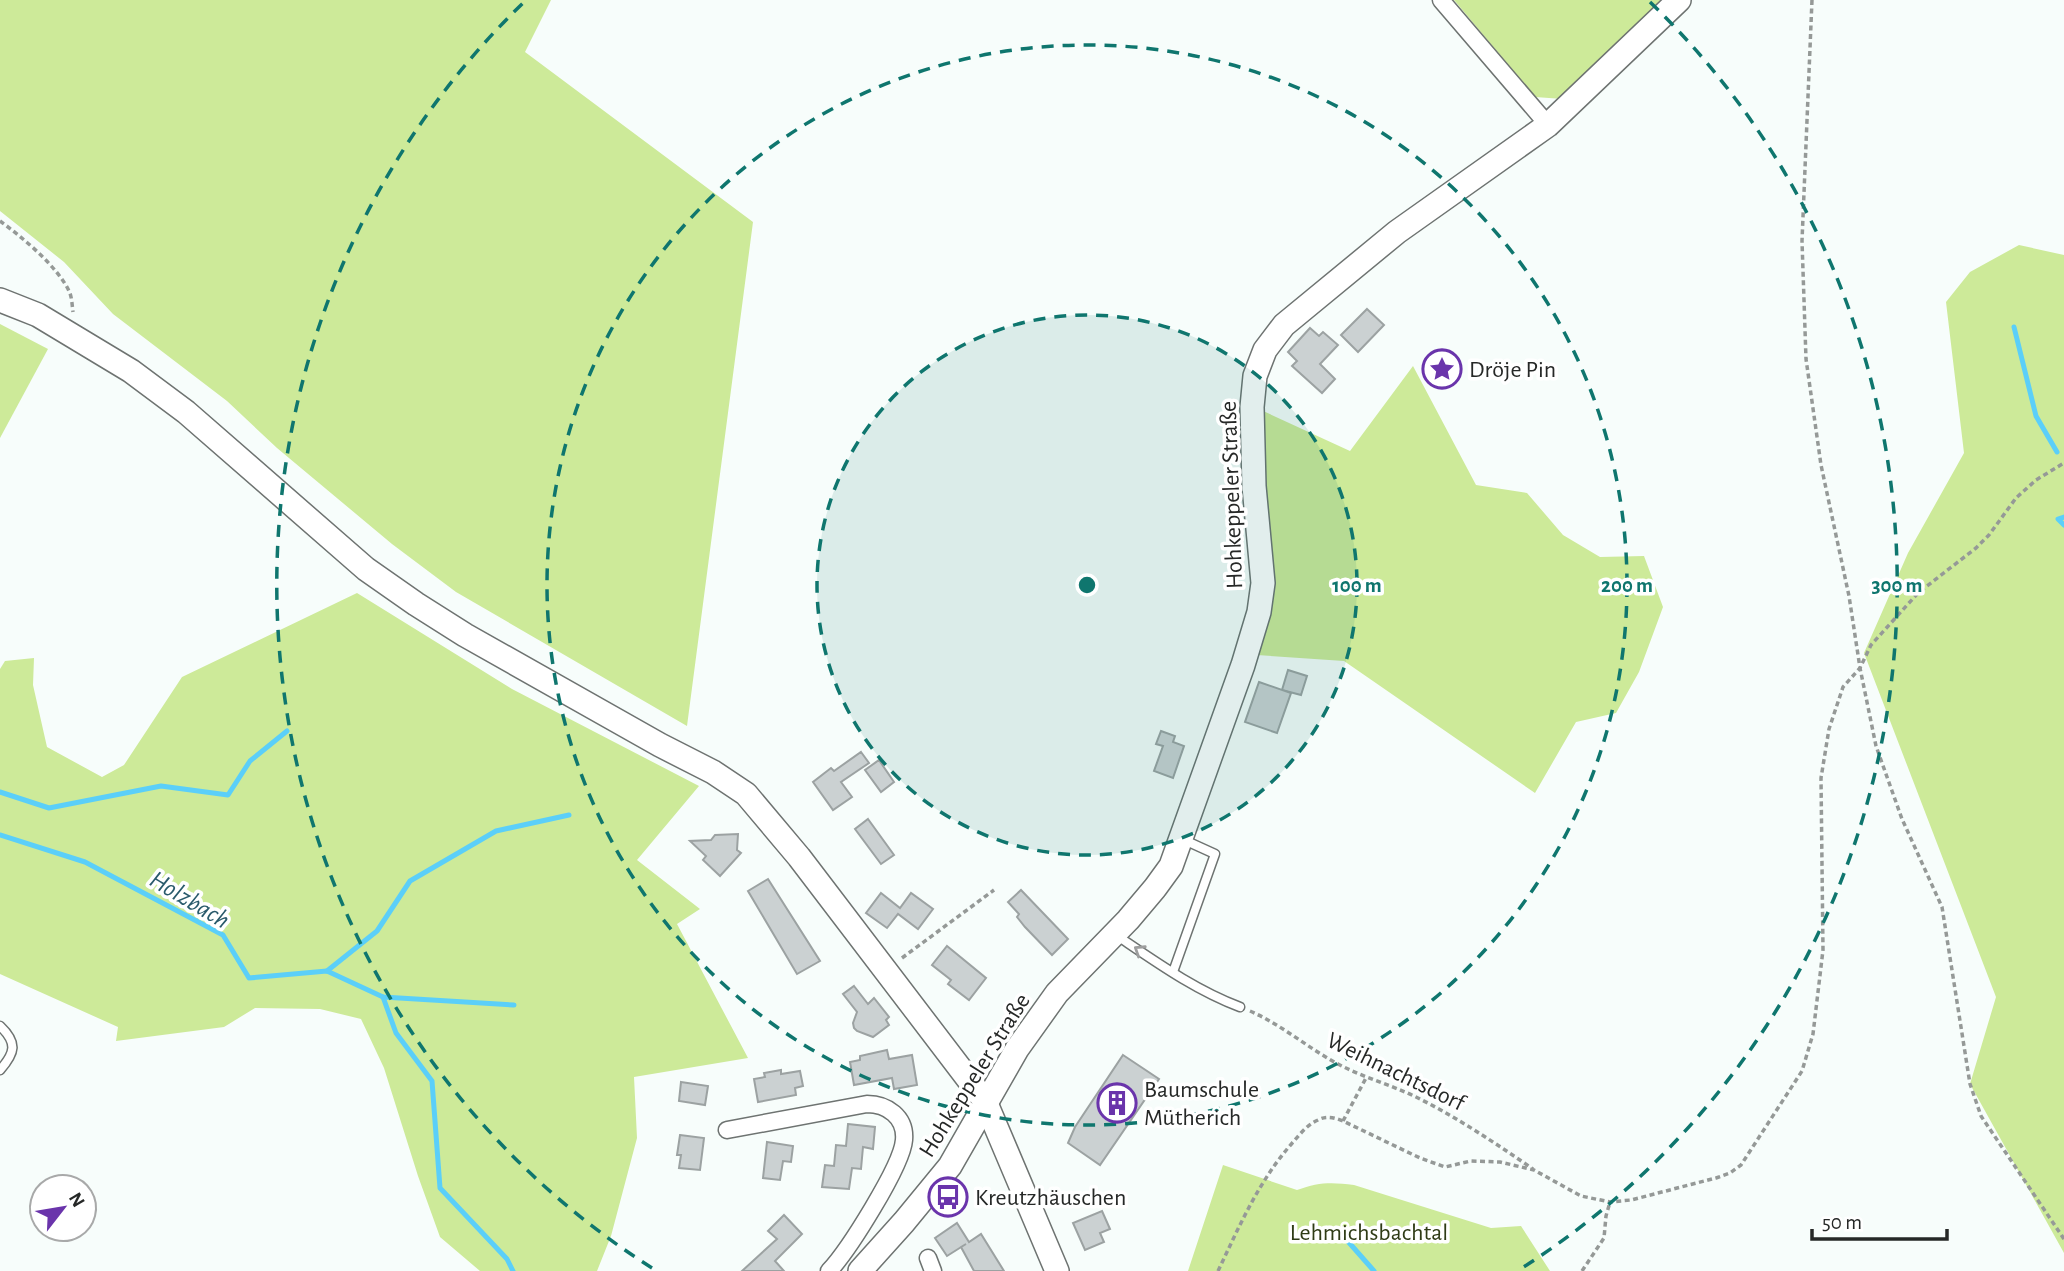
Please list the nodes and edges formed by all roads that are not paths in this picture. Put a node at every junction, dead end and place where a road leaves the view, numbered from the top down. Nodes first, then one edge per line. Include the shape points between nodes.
1 (1441, 0) edge
2 (1679, 0) edge
3 (1548, 125) junction
4 (0, 300) edge
5 (1182, 839) junction
6 (1115, 934) junction
7 (1173, 972) junction
8 (1240, 1007) road end
9 (0, 1026) edge
10 (0, 1070) edge
11 (985, 1101) junction
12 (727, 1130) dead end
13 (1054, 1270) edge
14 (829, 1271) edge
15 (860, 1271) edge

1 - 3 street
2 - 3 street, Hohkeppeler Straße
3 - 5 street, Hohkeppeler Straße via 1397,232 1284,325 1265,350 1255,376 1252,407 1263,583 1259,612
4 - 11 street via 66,330 131,371 186,412 366,569 416,604 746,794
5 - 6 street, Hohkeppeler Straße via 1171,866
5 - 7 lane via 1215,854
7 -> 6 lane
6 - 11 street, Hohkeppeler Straße via 1057,993
7 - 8 lane
9 - 10 lane via 13,1044 12,1056
11 - 13 street
11 - 15 street, Hohkeppeler Straße via 950,1166
12 - 14 street via 867,1104 886,1107 897,1117 904,1132 901,1152 854,1240

